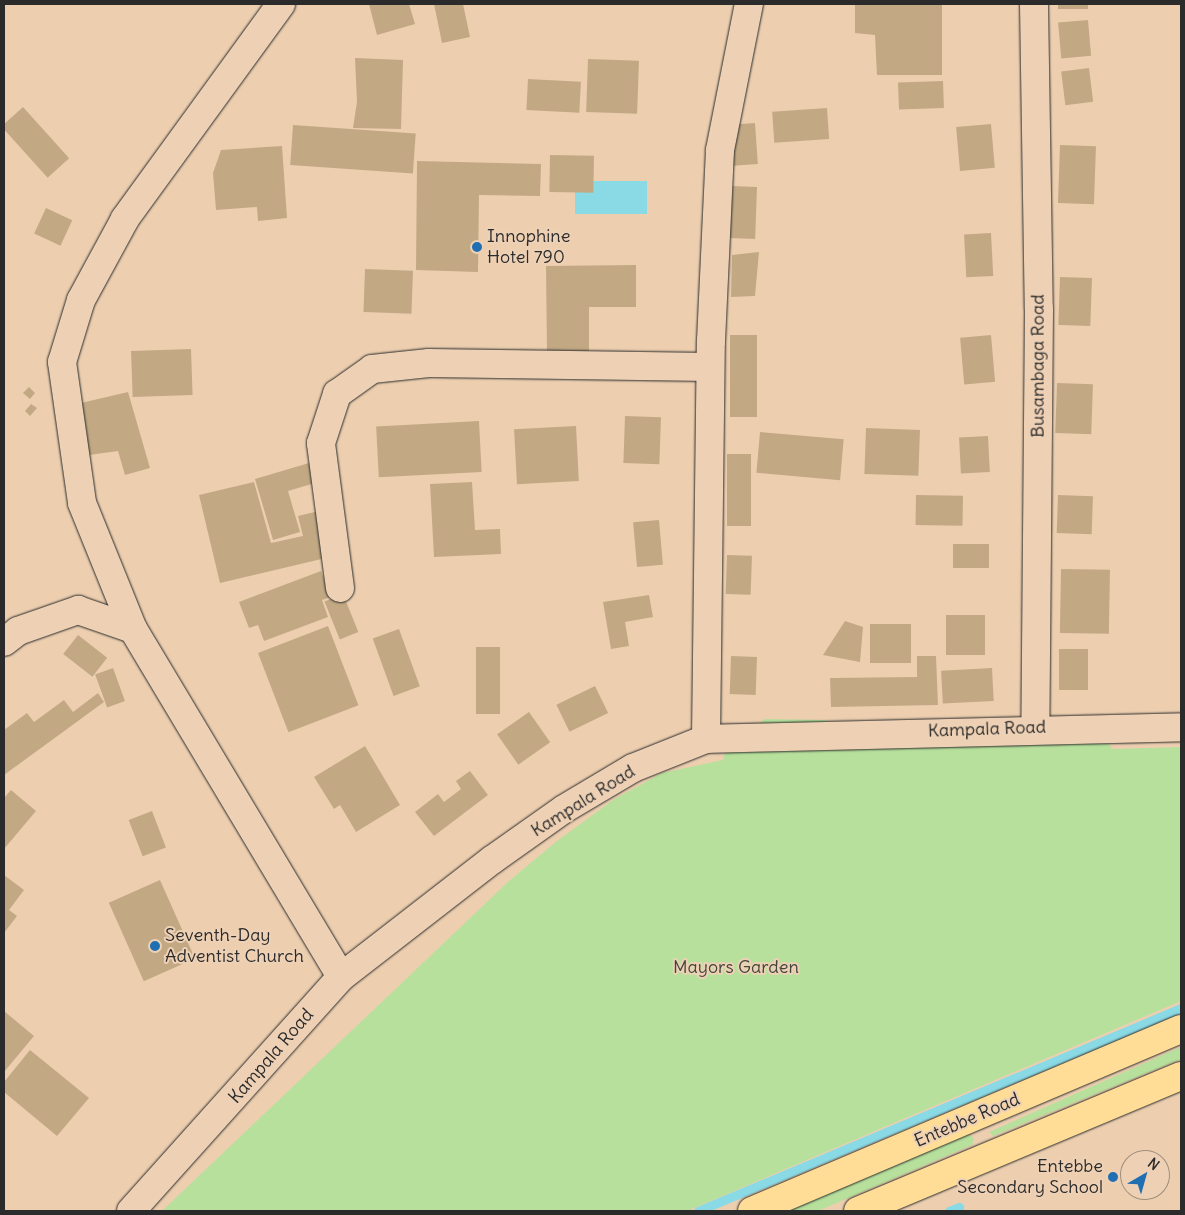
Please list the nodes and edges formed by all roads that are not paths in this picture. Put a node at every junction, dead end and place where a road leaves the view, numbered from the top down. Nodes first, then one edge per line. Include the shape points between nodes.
1 (280, 4) edge
2 (749, 4) edge
3 (1034, 4) edge
4 (710, 367) junction
5 (340, 588) dead end
6 (133, 629) junction
7 (4, 642) edge
8 (1181, 726) edge
9 (1035, 728) junction
10 (706, 739) junction
11 (341, 977) junction
12 (1181, 1029) edge
13 (1181, 1076) edge
14 (869, 1209) edge
15 (131, 1211) edge
16 (752, 1211) edge

1 - 6 street via 125,219 81,300 62,362 82,503
2 - 4 street via 720,150
3 - 9 street, Busambaga Road via 1039,309
4 - 5 street via 428,363 372,369 338,394 321,443
4 - 10 street
6 - 7 street via 78,610 18,631
6 - 11 street
8 - 9 street, Kampala Road
9 - 10 street, Kampala Road
10 - 11 street, Kampala Road via 634,768 564,809
11 - 15 street, Kampala Road
12 - 16 highway, Entebbe Road
13 - 14 highway

